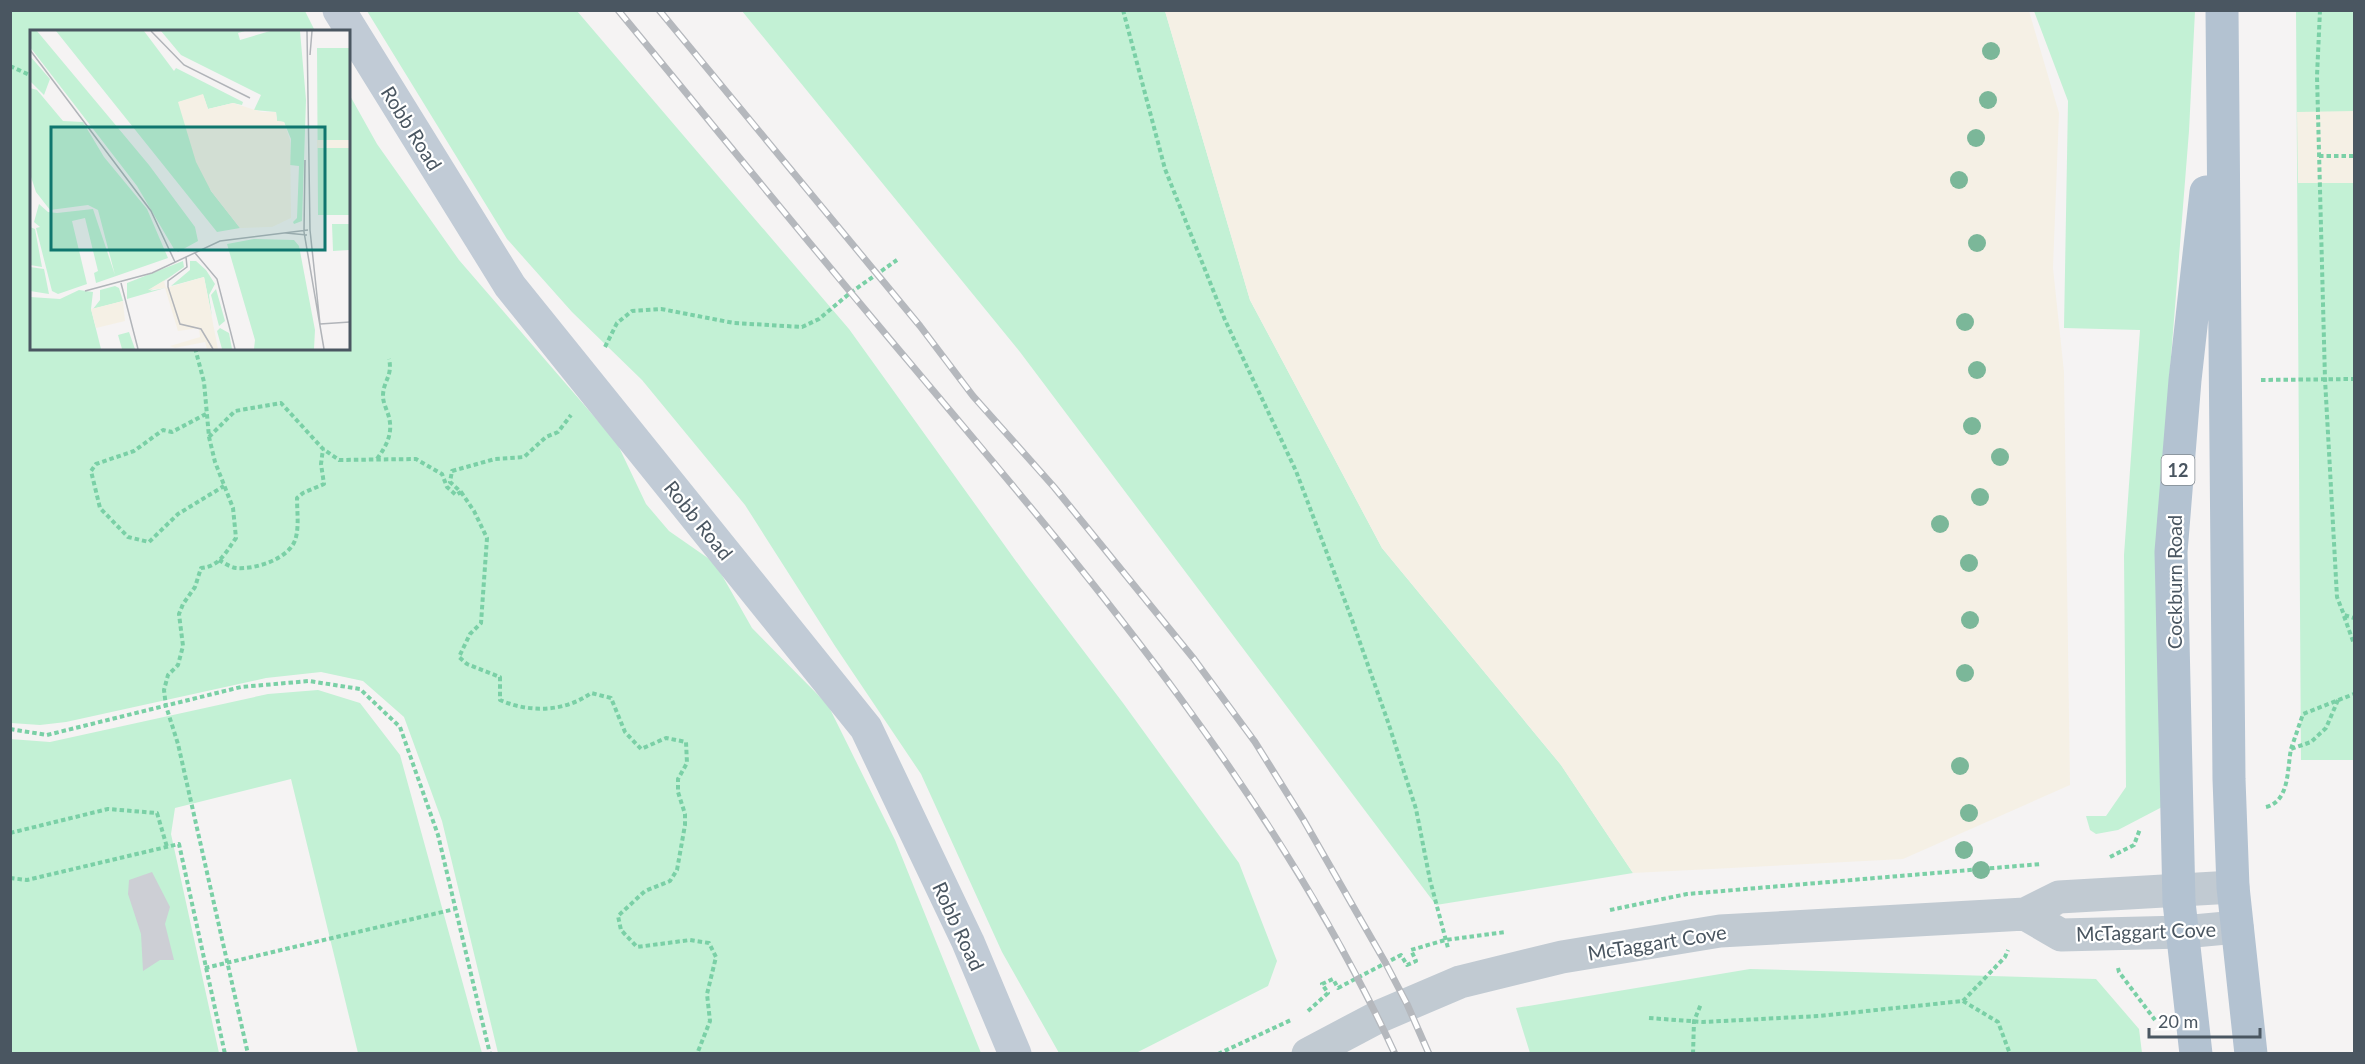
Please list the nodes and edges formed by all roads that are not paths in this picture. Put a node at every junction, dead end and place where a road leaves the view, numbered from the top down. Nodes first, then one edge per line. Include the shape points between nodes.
1 (339, 10) edge
2 (2222, 26) edge
3 (2233, 887) junction
4 (2178, 889) junction
5 (2025, 914) junction
6 (2237, 927) junction
7 (2182, 932) junction
8 (1015, 1053) edge
9 (1308, 1053) edge
10 (2196, 1053) edge
11 (2251, 1053) edge

1 - 8 street, Robb Road via 510,285 866,728 968,942
2 - 3 main road, Cockburn Road / 12
2 - 4 main road, Cockburn Road / 12 via 2171,552
3 - 4 street, McTaggart Cove
3 - 6 main road, Cockburn Road / 12
4 - 5 street, McTaggart Cove via 2059,897
4 - 7 main road, Cockburn Road / 12
5 - 7 street, McTaggart Cove via 2061,934
5 - 9 street, McTaggart Cove via 1720,931 1562,957 1460,982
6 - 7 street, McTaggart Cove
6 - 11 main road, Cockburn Road / 12
7 - 10 main road, Cockburn Road / 12

